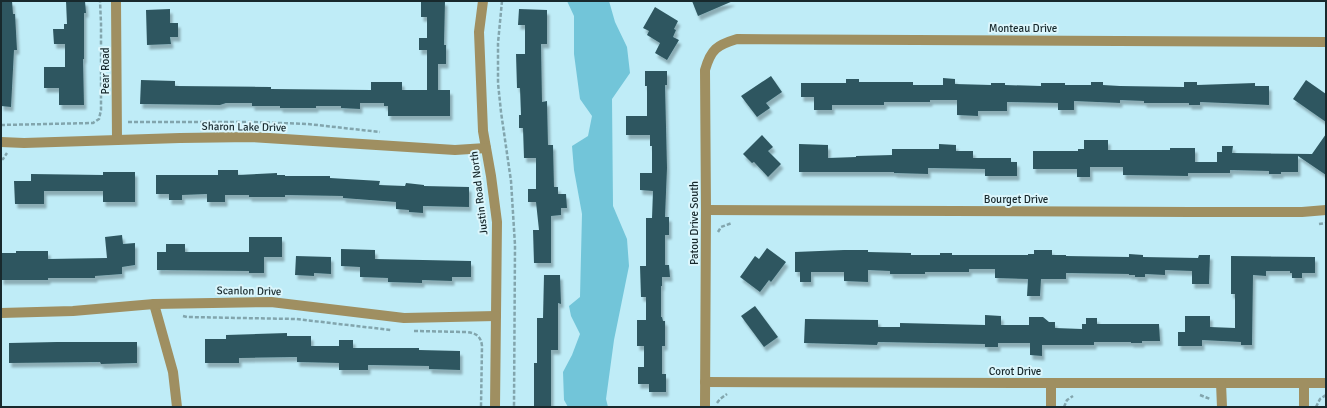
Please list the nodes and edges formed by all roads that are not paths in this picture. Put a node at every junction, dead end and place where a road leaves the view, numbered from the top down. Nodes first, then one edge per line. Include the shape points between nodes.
1 (116, 1) edge
2 (483, 1) edge
3 (1326, 42) edge
4 (720, 44) joint
5 (117, 140) junction
6 (1, 142) edge
7 (486, 148) junction
8 (706, 210) junction
9 (1326, 210) edge
10 (154, 304) junction
11 (1, 312) edge
12 (496, 316) junction
13 (705, 382) junction
14 (1051, 383) junction
15 (1222, 383) junction
16 (1304, 383) junction
17 (1326, 383) edge
18 (177, 407) edge
19 (495, 407) edge
20 (705, 407) edge
21 (1051, 407) edge
22 (1222, 407) edge
23 (1304, 407) edge

1 - 5 street, Pear Road
2 - 7 street, Justin Road North via 479,32 480,83
3 - 4 street, Monteau Drive via 737,39
4 - 8 street, Patou Drive South via 708,58 705,70
5 - 6 street, Sharon Lake Drive
5 - 7 street, Sharon Lake Drive via 252,137 455,150
7 - 12 street, Justin Road North via 497,222
8 - 9 street, Bourget Drive
8 - 13 street, Patou Drive South
10 - 11 street, Scanlon Drive via 73,311
10 - 12 street, Scanlon Drive via 271,302 404,318
10 - 18 street via 173,372
12 - 19 street, Justin Road North
13 - 14 street, Corot Drive
13 - 20 street, Patou Drive South
14 - 15 street, Corot Drive
14 - 21 street
15 - 16 street, Corot Drive
15 - 22 street
16 - 17 street, Corot Drive
16 - 23 street

